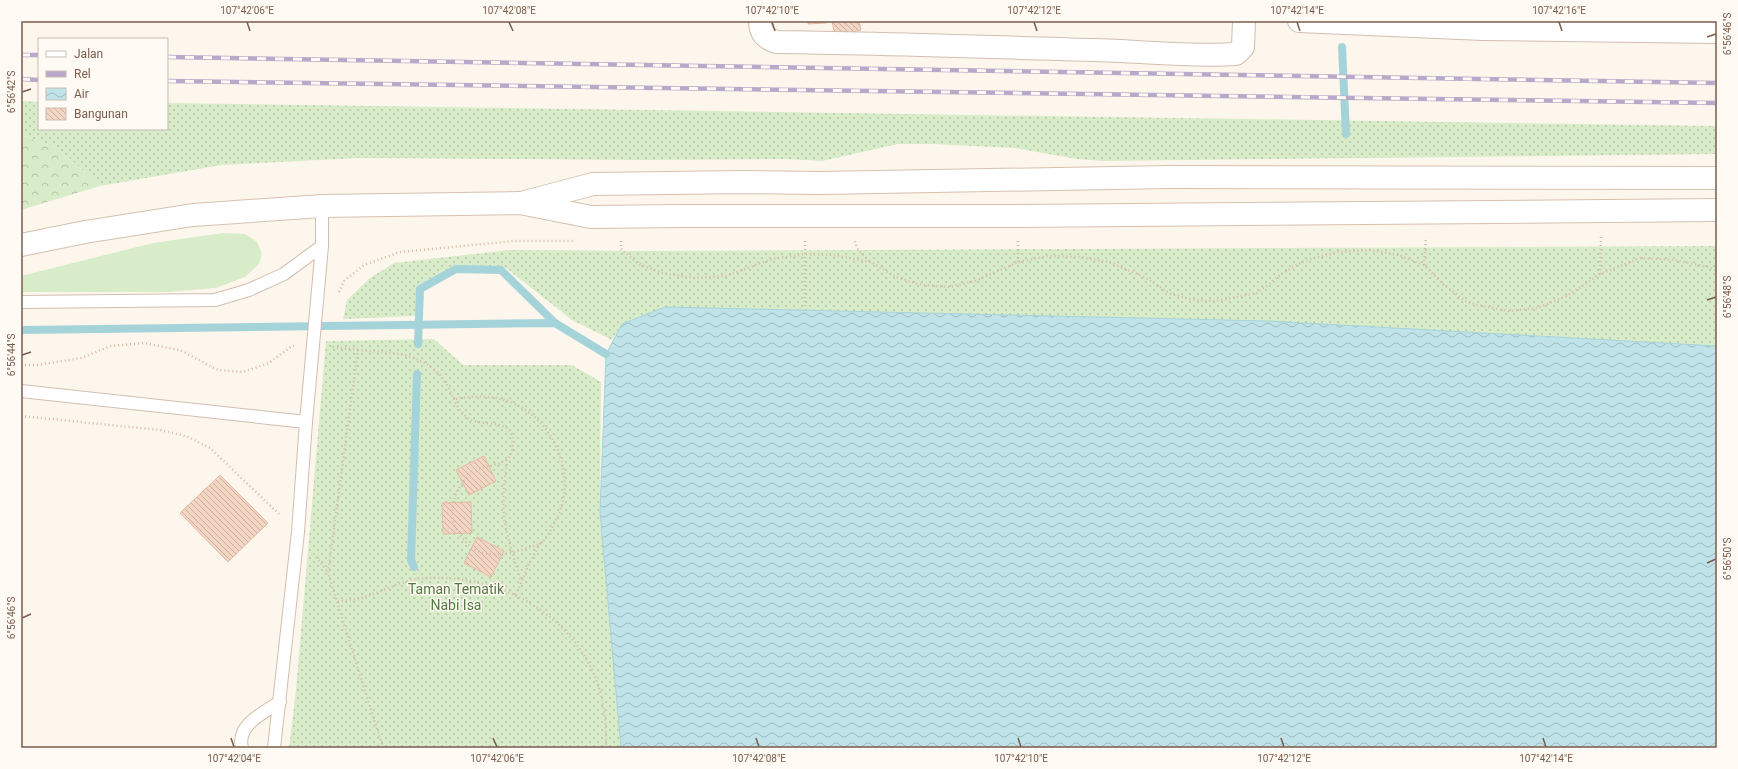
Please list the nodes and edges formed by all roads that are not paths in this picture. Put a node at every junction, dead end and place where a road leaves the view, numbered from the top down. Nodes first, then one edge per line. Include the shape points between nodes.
1 (760, 21) edge
2 (1244, 21) edge
3 (1299, 21) edge
4 (1717, 32) edge
5 (1717, 178) edge
6 (520, 203) junction
7 (322, 206) junction
8 (1717, 210) edge
9 (21, 245) edge
10 (322, 246) junction
11 (21, 302) edge
12 (21, 391) edge
13 (306, 422) junction
14 (280, 702) junction
15 (242, 748) edge
16 (274, 748) edge

1 - 2 street via 760,28 766,38 776,42 1220,55 1236,54 1243,47
3 - 4 street via 1483,29
5 - 6 street via 1169,177 593,184
6 - 7 street
6 - 8 street via 591,217
7 - 9 street via 194,215
7 - 10 lane
10 - 11 lane via 284,274 249,290 215,300
10 - 13 lane
12 - 13 lane
13 - 14 lane via 298,532
14 - 15 lane via 247,724 240,740
14 - 16 lane

